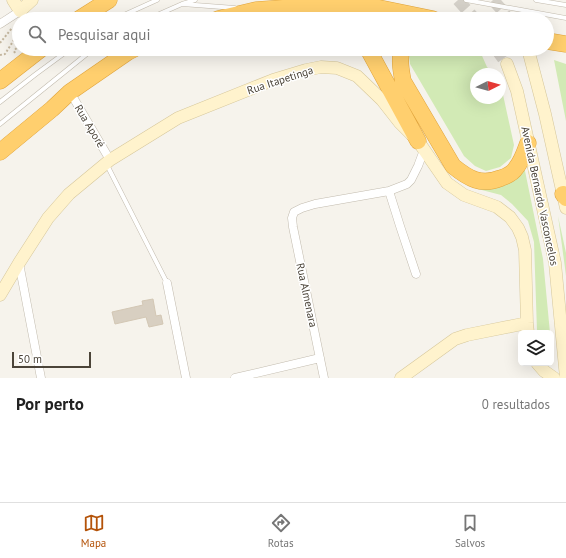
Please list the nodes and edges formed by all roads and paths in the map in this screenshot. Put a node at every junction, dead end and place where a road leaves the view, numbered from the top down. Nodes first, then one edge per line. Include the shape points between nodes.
1 (13, 0) edge
2 (32, 0) edge
3 (109, 0) edge
4 (157, 0) edge
5 (195, 0) edge
6 (466, 0) edge
7 (536, 0) edge
8 (182, 4) junction
9 (566, 5) edge
10 (310, 6) junction
11 (256, 10) junction
12 (20, 11) joint
13 (90, 12) edge
14 (130, 12) edge
15 (164, 12) edge
16 (248, 12) edge
17 (323, 12) edge
18 (399, 12) edge
19 (533, 12) edge
20 (12, 16) edge
21 (554, 16) edge
22 (566, 18) edge
23 (0, 24) edge
24 (12, 28) edge
25 (0, 42) edge
26 (554, 42) edge
27 (12, 44) edge
28 (566, 44) edge
29 (0, 55) edge
30 (31, 56) edge
31 (60, 56) edge
32 (85, 56) edge
33 (122, 56) edge
34 (372, 56) edge
35 (400, 56) edge
36 (530, 56) edge
37 (507, 64) tunnel mouth
38 (0, 81) edge
39 (70, 92) junction
40 (0, 102) edge
41 (0, 124) edge
42 (528, 143) junction
43 (421, 146) junction
44 (0, 152) edge
45 (108, 162) junction
46 (389, 192) junction
47 (565, 200) edge
48 (19, 263) junction
49 (416, 274) dead end
50 (167, 283) joint
51 (0, 295) edge
52 (528, 328) edge
53 (320, 358) junction
54 (539, 366) edge
55 (41, 378) edge
56 (186, 378) edge
57 (235, 378) edge
58 (324, 378) edge
59 (401, 378) edge
60 (554, 378) edge
61 (566, 378) edge

1 - 12 street
2 - 12 street
3 - 13 highway
4 - 14 lane
5 - 8 lane
6 - 19 lane
7 - 9 lane
8 - 11 lane
8 - 15 lane
10 - 11 highway
10 - 17 highway
10 - 18 highway via 343,4
11 - 16 highway
20 - 23 street
21 - 22 lane
24 - 25 path
26 - 28 highway
27 - 29 path via 6,54
30 - 38 highway
31 - 40 lane
32 - 41 lane
33 - 39 highway
34 - 43 highway
35 - 42 highway via 403,81 453,166 464,175 489,182 508,175 516,169
36 - 47 street, Avenida Bernardo Vasconcelos
37 - 42 street, Avenida Bernardo Vasconcelos via 517,91
39 - 44 highway
39 - 45 street, Rua Aporé
42 - 61 street, Avenida Bernardo Vasconcelos via 555,263
43 - 45 street, Rua Itapetinga via 382,100 357,76 337,68 321,66 273,80 178,118
43 - 46 street via 418,166 411,180
43 - 52 street, Rua Itapetinga via 447,183 464,195 497,207 518,228 525,250
45 - 48 street, Rua Itapetinga via 69,194 48,218
45 - 50 lane
46 - 49 street
46 - 53 street, Rua Almenara via 315,204 294,212 293,227
48 - 51 street, Rua Itapetinga
48 - 55 street
50 - 56 street
52 - 59 street via 467,335 455,339
53 - 57 street
53 - 58 street, Rua Almenara
54 - 60 street

